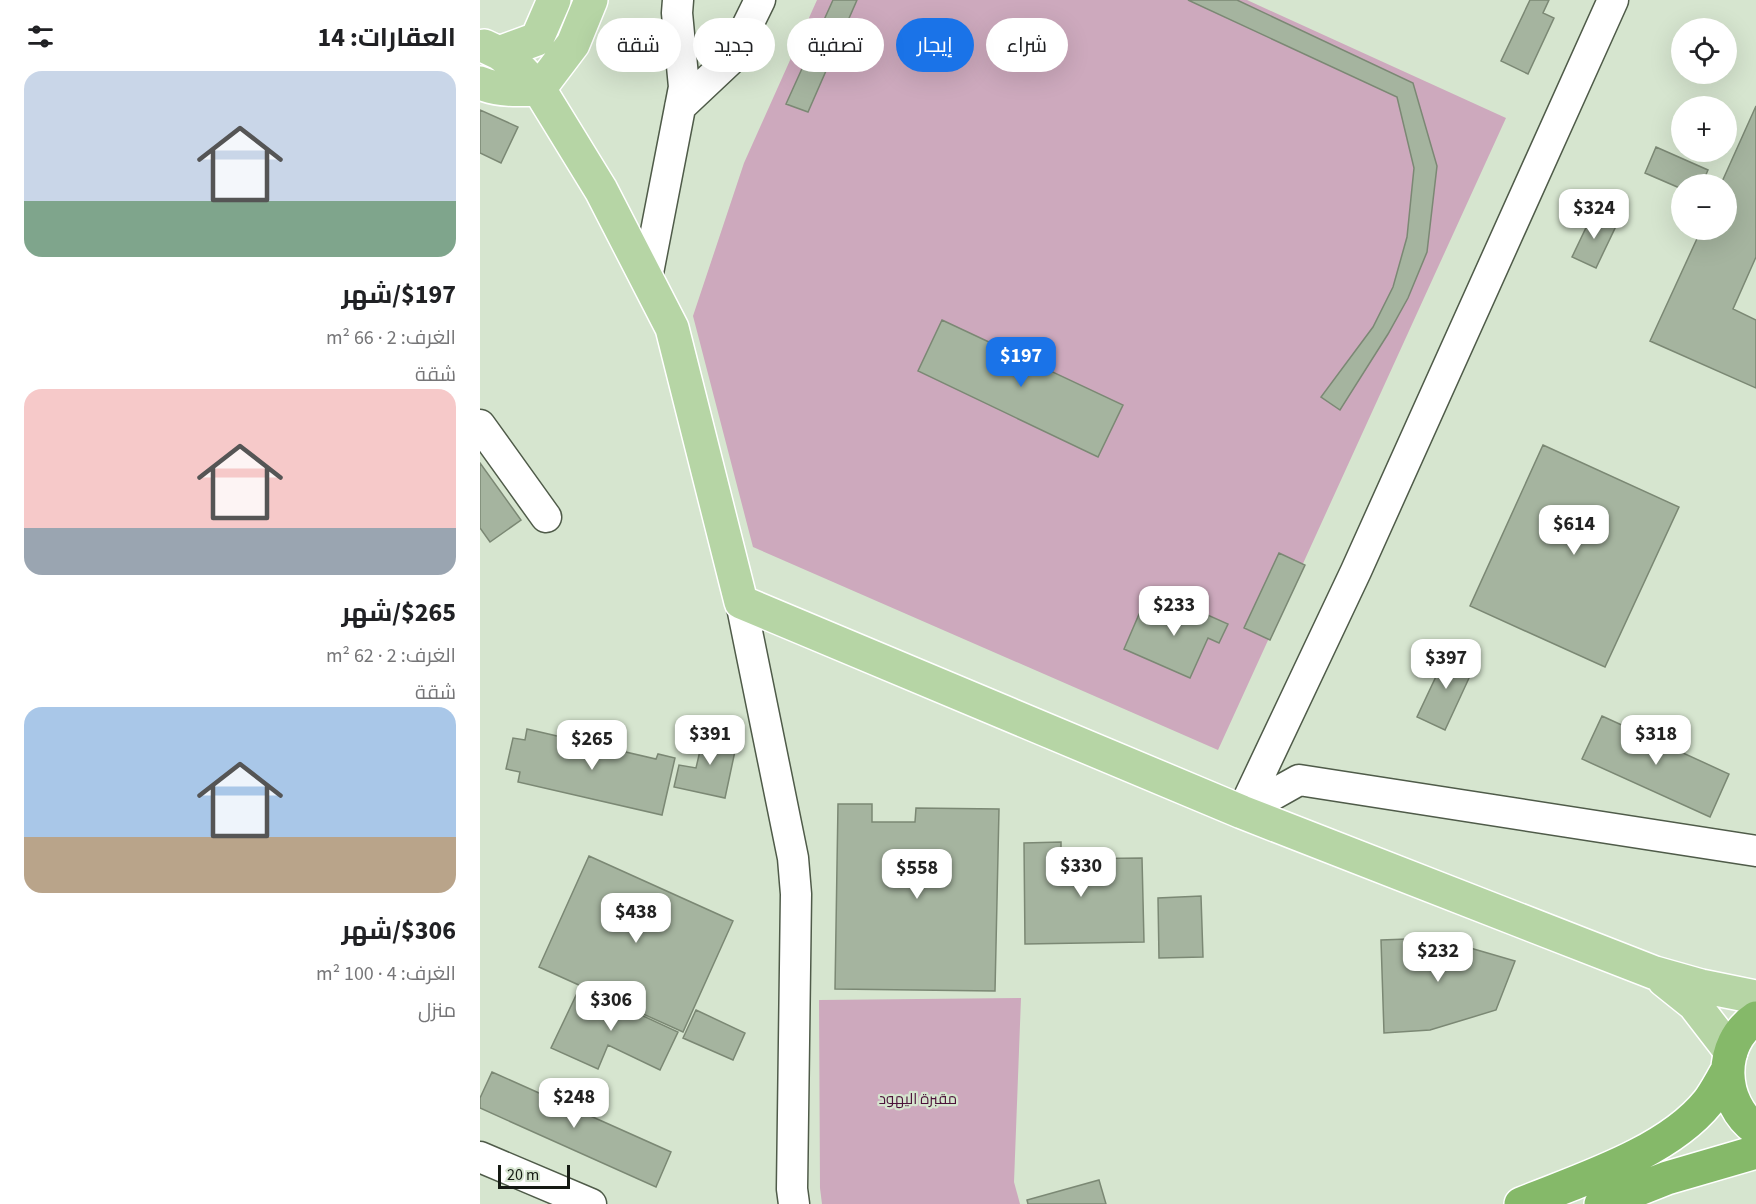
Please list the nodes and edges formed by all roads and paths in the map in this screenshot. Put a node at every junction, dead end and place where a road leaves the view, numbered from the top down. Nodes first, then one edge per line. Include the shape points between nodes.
1 (554, 0) edge
2 (591, 0) edge
3 (678, 0) edge
4 (760, 0) edge
5 (1613, 0) edge
6 (537, 39) junction
7 (489, 49) edge
8 (480, 83) edge
9 (539, 89) junction
10 (680, 107) junction
11 (646, 278) junction
12 (480, 425) edge
13 (546, 517) dead end
14 (741, 602) junction
15 (1242, 812) junction
16 (1756, 851) edge
17 (1655, 973) junction
18 (1756, 997) edge
19 (1756, 1018) edge
20 (1729, 1061) junction
21 (1756, 1129) edge
22 (1756, 1152) edge
23 (480, 1156) edge
24 (591, 1204) edge
25 (794, 1204) edge
26 (1523, 1204) edge
27 (1601, 1204) edge

1 - 6 main road
2 - 9 main road via 573,44
3 - 10 street via 684,87
4 - 10 street via 731,59
5 - 15 street via 1356,571
6 - 7 main road
6 - 9 main road
7 - 9 main road via 520,69
8 - 9 main road via 510,91
9 - 11 main road via 601,190
10 - 11 street
11 - 14 main road via 672,328
12 - 13 street
14 - 15 main road
14 - 25 street via 793,858
15 - 16 street via 1299,780
15 - 17 main road
17 - 18 main road
17 - 20 main road via 1694,1004
19 - 20 highway via 1739,1034
20 - 21 highway via 1729,1089 1735,1107
20 - 26 highway via 1707,1103 1675,1132 1641,1153
22 - 27 highway via 1677,1175
23 - 24 street

